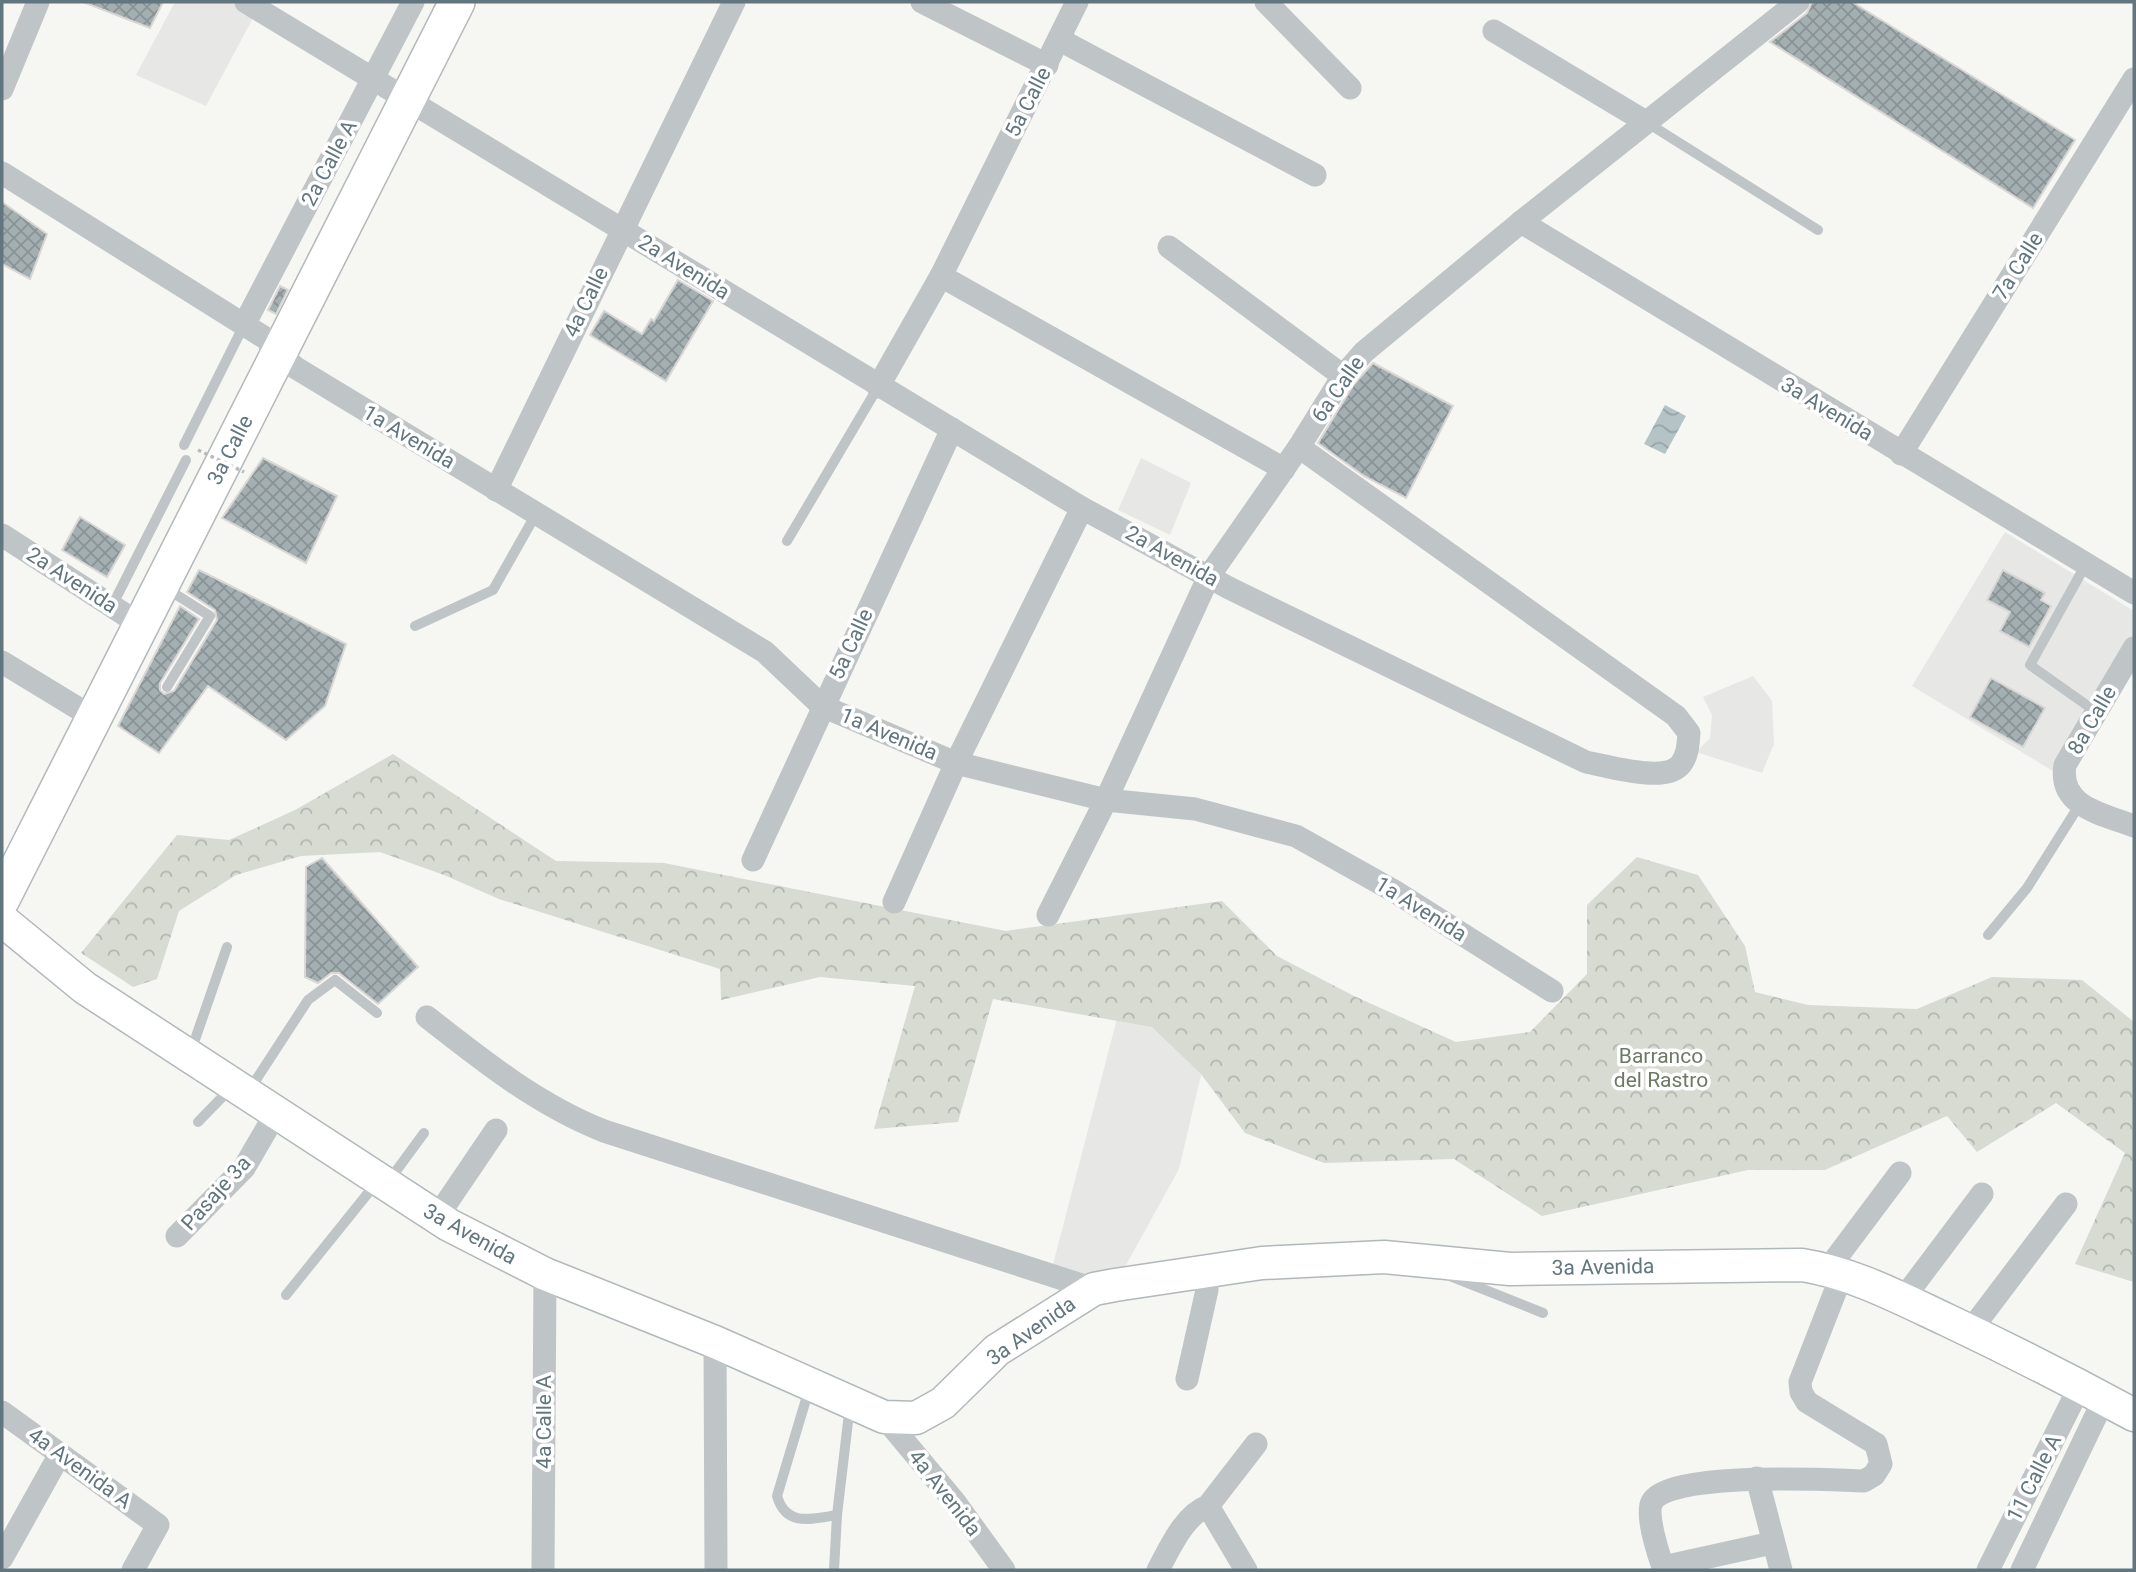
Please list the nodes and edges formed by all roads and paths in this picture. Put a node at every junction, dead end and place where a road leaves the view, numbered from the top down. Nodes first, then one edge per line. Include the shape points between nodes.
1 (38, 2) edge
2 (246, 2) edge
3 (413, 2) edge
4 (457, 2) edge
5 (734, 2) edge
6 (922, 2) edge
7 (1077, 2) edge
8 (1266, 2) edge
9 (1791, 3) edge
10 (1494, 31) dead end
11 (1060, 40) junction
12 (1047, 65) junction
13 (373, 79) junction
14 (2134, 79) edge
15 (1350, 88) dead end
16 (2, 89) edge
17 (407, 99) junction
18 (1646, 122) junction
19 (2, 173) edge
20 (1315, 175) dead end
21 (1521, 222) junction
22 (621, 228) junction
23 (1818, 230) dead end
24 (1169, 247) dead end
25 (941, 276) junction
26 (244, 325) junction
27 (278, 348) junction
28 (1342, 376) junction
29 (878, 387) junction
30 (952, 429) junction
31 (184, 445) dead end
32 (1299, 447) junction
33 (198, 450) dead end
34 (1901, 454) junction
35 (186, 460) dead end
36 (1284, 468) junction
37 (243, 472) dead end
38 (496, 490) junction
39 (1082, 508) junction
40 (536, 514) junction
41 (2, 535) edge
42 (787, 541) dead end
43 (2085, 564) junction
44 (1209, 576) junction
45 (161, 586) junction
46 (2134, 593) edge
47 (112, 607) junction
48 (141, 625) junction
49 (415, 626) dead end
50 (2134, 648) edge
51 (2, 662) edge
52 (167, 687) dead end
53 (822, 706) junction
54 (2095, 711) junction
55 (94, 718) junction
56 (956, 763) junction
57 (2074, 799) junction
58 (1106, 800) junction
59 (2134, 826) edge
60 (752, 860) dead end
61 (2, 899) edge
62 (894, 901) dead end
63 (1048, 915) dead end
64 (2, 920) edge
65 (1988, 935) dead end
66 (227, 947) dead end
67 (1552, 991) dead end
68 (377, 1013) dead end
69 (426, 1017) dead end
70 (189, 1057) junction
71 (240, 1090) junction
72 (276, 1113) junction
73 (198, 1122) dead end
74 (496, 1130) dead end
75 (424, 1133) dead end
76 (1900, 1173) dead end
77 (382, 1182) junction
78 (1982, 1194) dead end
79 (2066, 1204) dead end
80 (437, 1217) junction
81 (177, 1236) dead end
82 (1409, 1259) junction
83 (1207, 1271) junction
84 (1835, 1271) junction
85 (545, 1274) junction
86 (1094, 1289) junction
87 (286, 1295) dead end
88 (1903, 1299) junction
89 (1543, 1313) dead end
90 (1970, 1331) junction
91 (716, 1342) junction
92 (1187, 1379) dead end
93 (811, 1383) junction
94 (2092, 1392) junction
95 (851, 1402) junction
96 (2, 1412) edge
97 (2134, 1415) edge
98 (884, 1417) junction
99 (1256, 1444) dead end
100 (60, 1454) junction
101 (1757, 1478) junction
102 (1208, 1506) junction
103 (837, 1515) junction
104 (1772, 1544) junction
105 (2, 1558) edge
106 (1663, 1569) edge
107 (134, 1570) edge
108 (543, 1570) edge
109 (716, 1570) edge
110 (834, 1570) edge
111 (1004, 1570) edge
112 (1158, 1570) edge
113 (1246, 1570) edge
114 (1781, 1570) edge
115 (1988, 1570) edge
116 (2022, 1570) edge

1 - 16 street
2 - 13 street, 2a Avenida
3 - 13 street, 2a Calle A
4 - 17 main road, 3a Calle
5 - 22 street, 4a Calle
6 - 12 street
7 - 11 street, 5a Calle
8 - 15 street
9 - 18 street, 6a Calle
10 - 18 street
11 - 12 street, 5a Calle
11 - 20 street
12 - 25 street, 5a Calle
13 - 17 street, 2a Avenida
13 - 26 street, 2a Calle A
14 - 34 street, 7a Calle
17 - 22 street, 2a Avenida
17 - 27 main road, 3a Calle
18 - 21 street, 6a Calle
18 - 23 lane
19 - 26 street, 1a Avenida
21 - 28 street, 6a Calle via 1364,352
21 - 34 street, 3a Avenida
22 - 29 street, 2a Avenida
22 - 38 street, 4a Calle
24 - 28 street
25 - 29 street, 5a Calle
25 - 36 street
26 - 27 street, 1a Avenida
26 - 31 lane
27 - 38 street, 1a Avenida via 296,368
27 - 45 main road, 3a Calle
28 - 32 street, 6a Calle
29 - 30 street, 2a Avenida
29 - 42 lane
30 - 39 street, 2a Avenida
30 - 53 street, 5a Calle
32 - 36 street, 6a Calle
32 - 44 street, 2a Avenida via 1676,716 1689,733 1682,763 1676,770 1650,774 1586,762
33 - 37 path, bridge
34 - 43 street, 3a Avenida
35 - 47 lane
36 - 44 street, 6a Calle
38 - 40 street, 1a Avenida
39 - 44 street, 2a Avenida
39 - 56 street
40 - 49 lane via 493,590
40 - 53 street, 1a Avenida via 765,652
41 - 47 street, 2a Avenida
43 - 46 street, 3a Avenida
43 - 54 lane via 2030,665
44 - 58 street, 6a Calle
45 - 48 main road, 3a Calle
45 - 52 lane via 210,616
47 - 48 street, 2a Avenida
48 - 55 main road, 3a Calle
50 - 54 street, 8a Calle
51 - 55 street
53 - 56 street, 1a Avenida
53 - 60 street, 5a Calle
54 - 57 street, 8a Calle via 2066,765 2063,781
55 - 61 main road, 3a Calle
56 - 58 street, 1a Avenida
56 - 62 street
57 - 59 street
57 - 65 lane via 2027,888
58 - 63 street, 6a Calle
58 - 67 street, 1a Avenida via 1195,809 1296,836 1394,891
64 - 70 main road, 3a Avenida via 85,988
66 - 70 lane
68 - 71 lane via 335,980 308,1000
69 - 86 street via 563,1115
70 - 71 main road, 3a Avenida
71 - 72 main road, 3a Avenida
71 - 73 lane
72 - 77 main road, 3a Avenida
72 - 81 street, Pasaje 3a via 244,1168
74 - 80 street
75 - 77 lane
76 - 84 street
77 - 80 main road, 3a Avenida
77 - 87 lane
78 - 88 street
79 - 90 street
80 - 85 main road, 3a Avenida
82 - 83 main road, 3a Avenida via 1262,1263
82 - 84 main road, 3a Avenida via 1510,1269 1802,1265
82 - 89 lane
83 - 86 main road, 3a Avenida
83 - 92 street
84 - 88 main road, 3a Avenida
84 - 101 street via 1800,1382 1801,1392 1807,1402 1877,1444 1881,1464 1864,1481
85 - 91 main road, 3a Avenida
85 - 108 street, 4a Calle A
86 - 98 main road, 3a Avenida via 997,1350 943,1404 916,1418
88 - 90 main road, 3a Avenida
90 - 94 main road, 3a Avenida
91 - 93 main road, 3a Avenida
91 - 109 street
93 - 95 main road, 3a Avenida
93 - 103 lane via 777,1496 780,1507 795,1518
94 - 97 main road, 3a Avenida
94 - 115 street, 11 Calle A
94 - 116 street
95 - 98 main road, 3a Avenida
95 - 103 lane
96 - 100 street, 4a Avenida A
98 - 111 street, 4a Avenida
99 - 102 street
100 - 105 street
100 - 107 street, 4a Avenida A via 158,1525
101 - 104 street
101 - 106 street via 1664,1492 1653,1500 1649,1511
102 - 112 street via 1198,1510 1177,1536
102 - 113 street
103 - 110 lane
104 - 106 street
104 - 114 street

